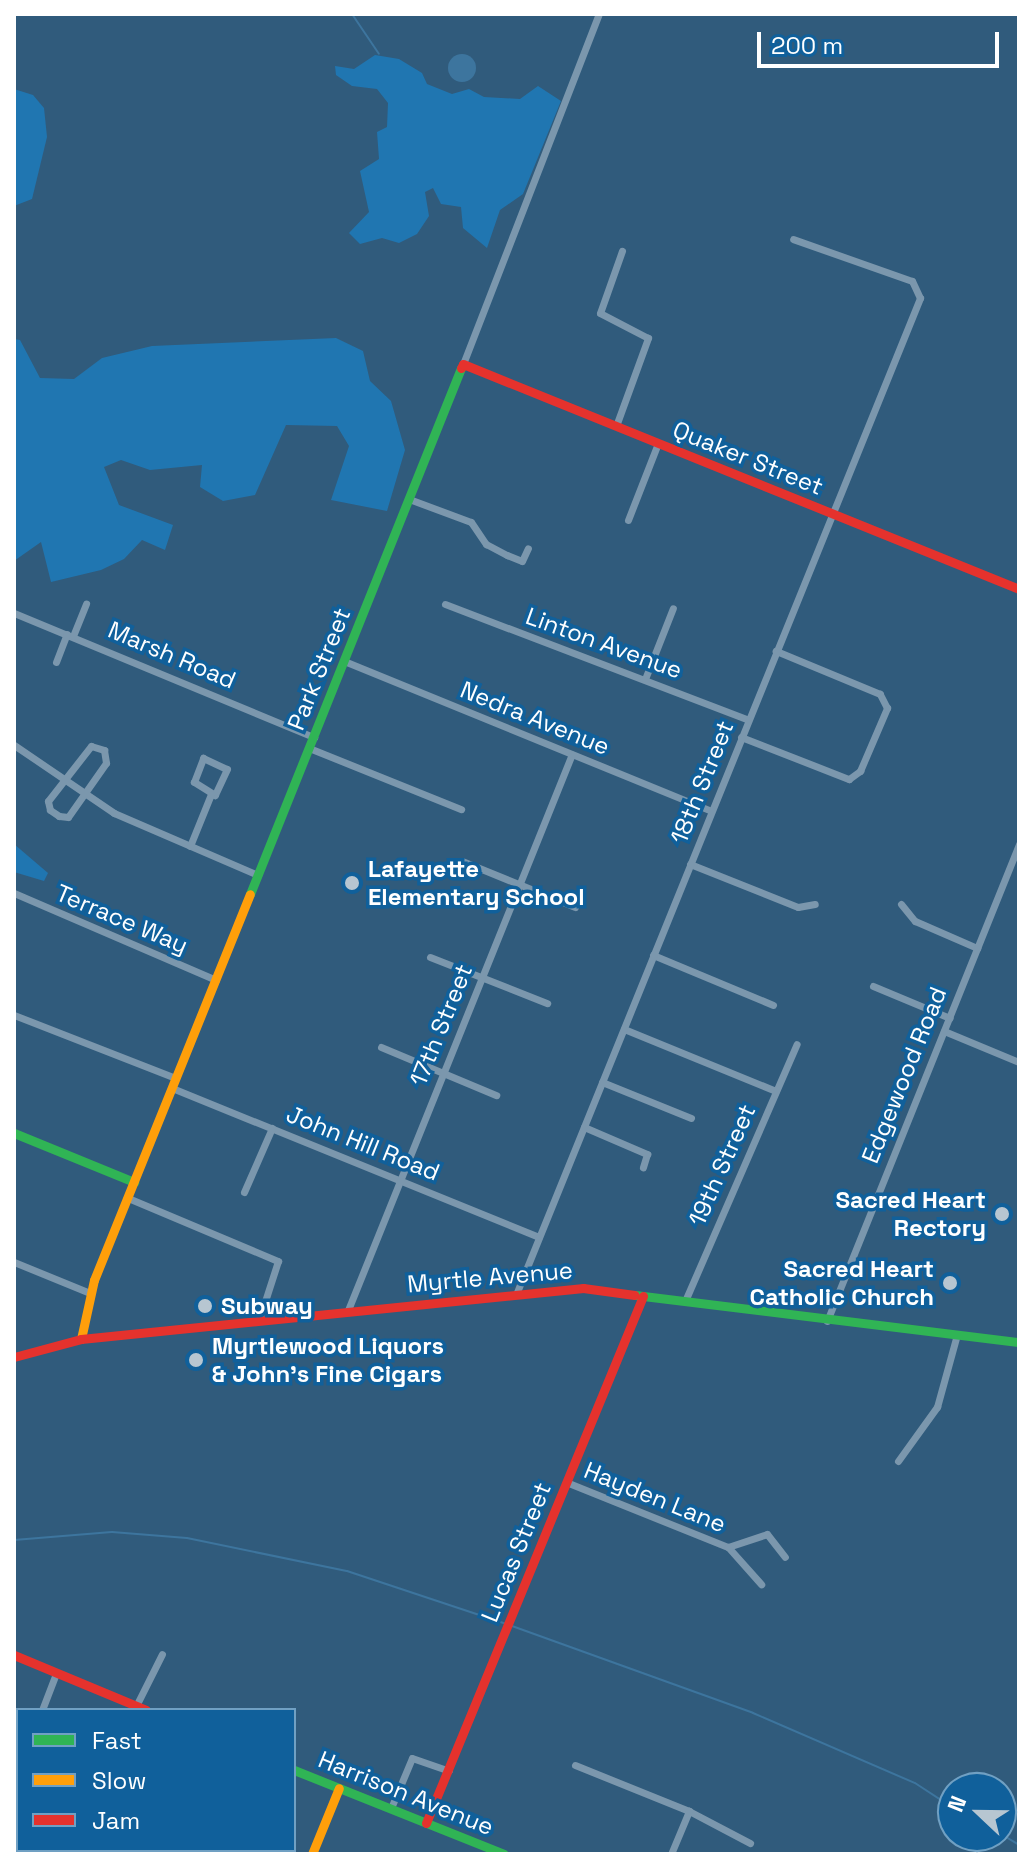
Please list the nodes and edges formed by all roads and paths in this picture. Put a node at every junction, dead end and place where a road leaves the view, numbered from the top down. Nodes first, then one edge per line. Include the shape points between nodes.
1 (599, 14) edge
2 (793, 239) dead end
3 (622, 251) dead end
4 (463, 364) junction
5 (616, 426) junction
6 (658, 443) junction
7 (409, 499) junction
8 (831, 513) junction
9 (628, 520) dead end
10 (528, 548) dead end
11 (1019, 589) edge
12 (86, 603) dead end
13 (445, 604) dead end
14 (673, 608) dead end
15 (14, 613) edge
16 (70, 635) junction
17 (776, 651) junction
18 (344, 661) junction
19 (56, 662) dead end
20 (645, 679) junction
21 (748, 720) junction
22 (314, 737) junction
23 (741, 737) junction
24 (14, 745) edge
25 (309, 748) junction
26 (572, 754) junction
27 (64, 778) junction
28 (84, 793) junction
29 (211, 794) junction
30 (461, 809) dead end
31 (711, 811) junction
32 (190, 846) junction
33 (1018, 847) edge
34 (462, 861) dead end
35 (690, 864) junction
36 (258, 875) junction
37 (519, 885) junction
38 (14, 893) edge
39 (815, 904) dead end
40 (901, 904) dead end
41 (575, 907) dead end
42 (977, 948) junction
43 (653, 955) junction
44 (430, 957) dead end
45 (482, 977) junction
46 (216, 980) junction
47 (873, 986) dead end
48 (547, 1003) dead end
49 (773, 1005) dead end
50 (14, 1015) edge
51 (950, 1018) junction
52 (624, 1029) junction
53 (944, 1031) junction
54 (797, 1044) dead end
55 (381, 1047) dead end
56 (1019, 1062) edge
57 (443, 1074) junction
58 (176, 1078) junction
59 (602, 1082) junction
60 (172, 1088) junction
61 (776, 1091) junction
62 (496, 1095) dead end
63 (691, 1118) dead end
64 (584, 1127) junction
65 (272, 1128) junction
66 (14, 1133) edge
67 (643, 1167) dead end
68 (401, 1179) junction
69 (134, 1182) junction
70 (244, 1192) dead end
71 (128, 1198) junction
72 (539, 1237) junction
73 (14, 1262) edge
74 (517, 1292) junction
75 (90, 1293) junction
76 (643, 1296) junction
77 (685, 1301) junction
78 (348, 1310) junction
79 (259, 1320) junction
80 (827, 1321) junction
81 (956, 1338) junction
82 (81, 1339) junction
83 (1019, 1342) edge
84 (14, 1357) edge
85 (898, 1461) dead end
86 (566, 1482) junction
87 (728, 1547) junction
88 (785, 1557) dead end
89 (761, 1584) dead end
90 (162, 1654) dead end
91 (14, 1655) edge
92 (56, 1674) junction
93 (136, 1706) junction
94 (43, 1708) edge
95 (141, 1708) edge
96 (575, 1765) dead end
97 (296, 1771) edge
98 (449, 1771) junction
99 (339, 1788) junction
100 (391, 1808) junction
101 (689, 1811) junction
102 (426, 1823) junction
103 (750, 1843) dead end
104 (312, 1854) edge
105 (504, 1854) edge
106 (671, 1854) edge

1 - 4 street, Park Street
2 - 8 street, 18th Street via 919,287 919,303
3 - 5 street via 600,313 648,338
4 - 5 street, Quaker Street
4 - 7 street, Park Street
5 - 6 street, Quaker Street
6 - 8 street, Quaker Street
6 - 9 street
7 - 10 street via 471,522 486,544 507,555 522,561
7 - 18 street, Park Street
8 - 11 street, Quaker Street
8 - 17 street, 18th Street
12 - 16 street
13 - 20 street, Linton Avenue
14 - 20 street
15 - 16 street, Marsh Road
16 - 19 street
16 - 22 street, Marsh Road
17 - 21 street, 18th Street
17 - 23 street via 880,694 887,708 860,771 849,779
18 - 22 street, Park Street
18 - 26 street, Nedra Avenue
20 - 21 street, Linton Avenue
21 - 23 street, 18th Street
22 - 25 street, Park Street
23 - 31 street, 18th Street
24 - 27 street
25 - 30 street
25 - 36 street, Park Street
26 - 31 street, Nedra Avenue
26 - 37 street, 17th Street
27 - 28 street
27 - 28 street via 48,801 50,810 68,817
27 - 28 street via 85,749 98,746 106,763
28 - 32 street via 114,813
29 - 29 street via 219,792 227,769 203,758 194,782
29 - 32 street
31 - 35 street, 18th Street
32 - 36 street
33 - 42 street, Edgewood Road
34 - 37 street
35 - 39 street via 798,907
35 - 43 street, 18th Street
36 - 46 street, Park Street
37 - 41 street
37 - 45 street, 17th Street
38 - 46 street, Terrace Way
40 - 42 street via 915,921
42 - 51 street, Edgewood Road
43 - 49 street
43 - 52 street, 18th Street
44 - 45 street
45 - 48 street
45 - 57 street, 17th Street
46 - 58 street, Park Street
47 - 51 street
50 - 58 street
51 - 53 street, Edgewood Road
52 - 59 street, 18th Street
52 - 61 street
53 - 56 street
53 - 80 street, Edgewood Road
54 - 61 street, 19th Street
55 - 57 street
57 - 62 street
57 - 68 street, 17th Street
58 - 60 street, Park Street
59 - 63 street
59 - 64 street, 18th Street
60 - 65 street, John Hill Road
60 - 69 street, Park Street
61 - 77 street, 19th Street
64 - 67 street via 647,1154
64 - 72 street, 18th Street
65 - 68 street, John Hill Road
65 - 70 street
66 - 69 street
68 - 72 street, John Hill Road
68 - 78 street, 17th Street
69 - 71 street, Park Street
71 - 75 street, Park Street
71 - 79 street via 278,1261
72 - 74 street, 18th Street
73 - 75 street
74 - 76 street, Myrtle Avenue via 583,1288
74 - 78 street, Myrtle Avenue
75 - 82 street, Park Street
76 - 77 street, Myrtle Avenue
76 - 86 street, Lucas Street
77 - 80 street, Myrtle Avenue
78 - 79 street, Myrtle Avenue
79 - 82 street, Myrtle Avenue
80 - 81 street, Myrtle Avenue
81 - 83 street, Myrtle Avenue
81 - 85 street via 937,1407
82 - 84 street, Myrtle Avenue
86 - 87 street, Hayden Lane
86 - 98 street, Lucas Street
87 - 88 street via 767,1534
87 - 89 street, Hayden Lane
90 - 93 street
91 - 92 street
92 - 93 street
92 - 94 street
93 - 95 street
96 - 101 street
97 - 99 street, Harrison Avenue
98 - 100 street via 412,1758
98 - 102 street, Lucas Street
99 - 100 street, Harrison Avenue
99 - 104 street
100 - 102 street, Harrison Avenue
101 - 103 street
101 - 106 street
102 - 105 street, Harrison Avenue

